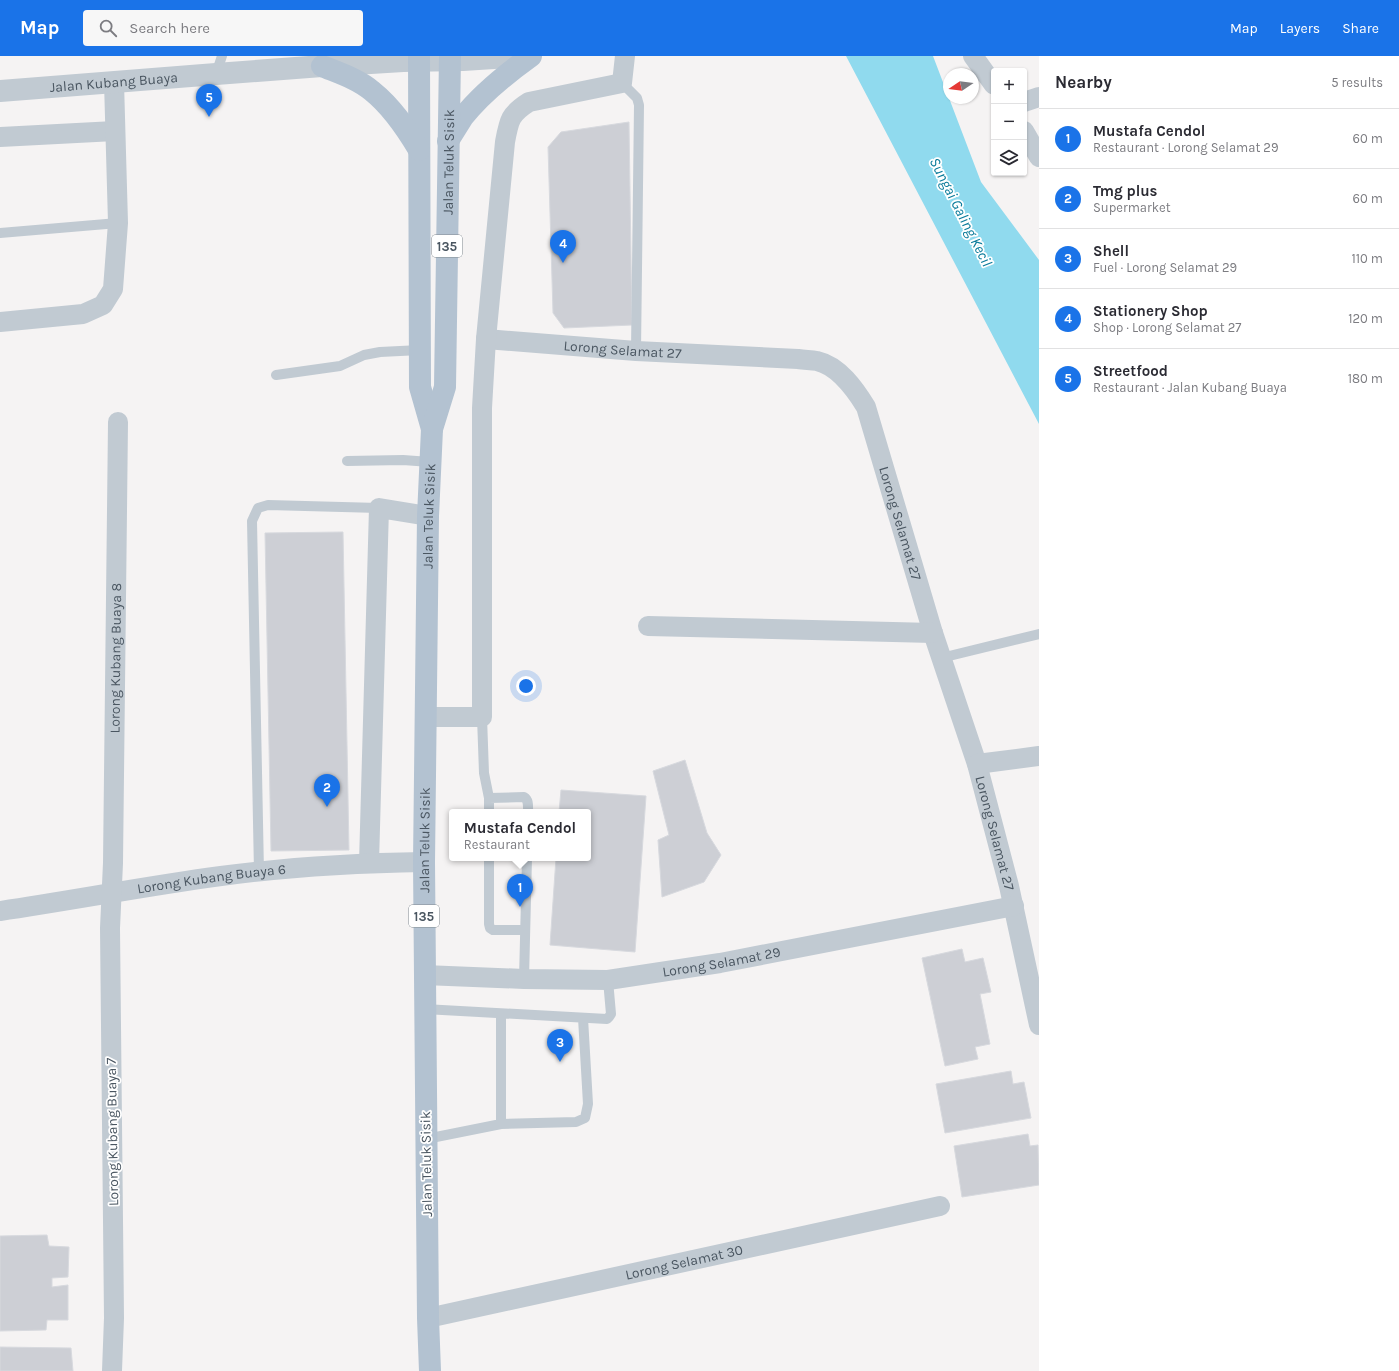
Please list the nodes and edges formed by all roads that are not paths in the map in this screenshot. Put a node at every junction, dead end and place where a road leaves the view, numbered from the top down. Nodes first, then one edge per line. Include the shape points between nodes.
1 (528, 56) edge
2 (531, 56) edge
3 (625, 56) edge
4 (973, 56) edge
5 (450, 58) edge
6 (419, 59) edge
7 (219, 65) edge
8 (322, 66) junction
9 (991, 81) edge
10 (114, 82) junction
11 (622, 83) junction
12 (0, 92) edge
13 (1039, 97) edge
14 (1027, 101) edge
15 (115, 131) junction
16 (1027, 136) edge
17 (0, 137) edge
18 (448, 141) junction
19 (419, 150) junction
20 (1039, 157) edge
21 (118, 223) junction
22 (0, 233) edge
23 (0, 322) edge
24 (486, 339) junction
25 (420, 350) junction
26 (636, 351) junction
27 (276, 375) dead end
28 (118, 422) dead end
29 (432, 429) junction
30 (347, 460) dead end
31 (430, 462) junction
32 (379, 508) junction
33 (428, 516) junction
34 (648, 626) dead end
35 (933, 633) junction
36 (1039, 634) edge
37 (941, 658) junction
38 (426, 717) junction
39 (482, 717) junction
40 (1039, 756) edge
41 (977, 764) junction
42 (489, 798) junction
43 (489, 809) edge
44 (528, 809) edge
45 (489, 861) edge
46 (527, 861) edge
47 (424, 862) junction
48 (369, 863) junction
49 (259, 872) junction
50 (111, 894) junction
51 (1014, 906) junction
52 (0, 912) edge
53 (525, 930) junction
54 (424, 975) junction
55 (524, 979) junction
56 (608, 980) junction
57 (424, 1009) junction
58 (501, 1014) junction
59 (583, 1018) junction
60 (1039, 1024) edge
61 (501, 1124) junction
62 (426, 1139) junction
63 (940, 1206) dead end
64 (428, 1318) junction
65 (112, 1371) edge
66 (430, 1371) edge

1 - 5 street, Jalan Kubang Buaya
2 - 18 main road via 505,74 484,94 463,118
3 - 11 street
4 - 9 street
5 - 6 street, Jalan Kubang Buaya
5 - 18 main road, Jalan Teluk Sisik / 135
6 - 8 street, Jalan Kubang Buaya
6 - 19 main road, Jalan Teluk Sisik / 135
7 - 8 street, Jalan Kubang Buaya
7 - 10 street, Jalan Kubang Buaya
8 - 19 main road via 372,90 406,128
10 - 12 street, Jalan Kubang Buaya
10 - 15 street
11 - 24 street via 529,102 516,110 508,125
11 - 26 lane via 637,98 639,105
13 - 14 street
15 - 17 street
15 - 21 street
16 - 20 street
18 - 29 main road, Jalan Teluk Sisik / 135 via 445,388
19 - 25 main road, Jalan Teluk Sisik / 135
21 - 22 lane
21 - 23 street via 113,289 103,305 83,314
24 - 26 street, Lorong Selamat 27
24 - 39 street via 482,408
25 - 27 lane via 380,352 364,355 340,366
25 - 29 main road, Jalan Teluk Sisik / 135 via 420,387
26 - 35 street, Lorong Selamat 27 via 819,361 837,371 866,407
28 - 50 street, Lorong Kubang Buaya 8
29 - 31 main road, Jalan Teluk Sisik / 135
30 - 31 lane
31 - 33 main road, Jalan Teluk Sisik / 135
32 - 33 street
32 - 48 street
32 - 49 lane via 268,505 258,508 252,521
33 - 38 main road, Jalan Teluk Sisik / 135
34 - 35 street
35 - 37 street, Lorong Selamat 27
36 - 37 lane
37 - 41 street, Lorong Selamat 27
38 - 39 street
38 - 47 main road, Jalan Teluk Sisik / 135
39 - 42 lane via 484,773
40 - 41 street
41 - 51 street, Lorong Selamat 27
42 - 43 lane
42 - 44 lane via 524,797 527,798
45 - 53 lane via 490,928
46 - 53 lane
47 - 48 street, Lorong Kubang Buaya 6
47 - 54 main road, Jalan Teluk Sisik / 135
48 - 49 street, Lorong Kubang Buaya 6
49 - 50 street, Lorong Kubang Buaya 6
50 - 52 street, Lorong Kubang Buaya 6
50 - 65 street, Lorong Kubang Buaya 7 via 114,1318
51 - 56 street, Lorong Selamat 29 via 720,963
51 - 60 street, Lorong Selamat 27
53 - 55 lane
54 - 55 street, Lorong Selamat 29
54 - 57 main road, Jalan Teluk Sisik / 135
55 - 56 street, Lorong Selamat 29
56 - 59 lane via 610,1017
57 - 58 lane
57 - 62 main road, Jalan Teluk Sisik / 135
58 - 59 lane
58 - 61 lane
59 - 61 lane via 588,1104 585,1118 576,1122
61 - 62 lane
62 - 64 main road, Jalan Teluk Sisik / 135
63 - 64 street, Lorong Selamat 30
64 - 66 main road, Jalan Teluk Sisik / 135

